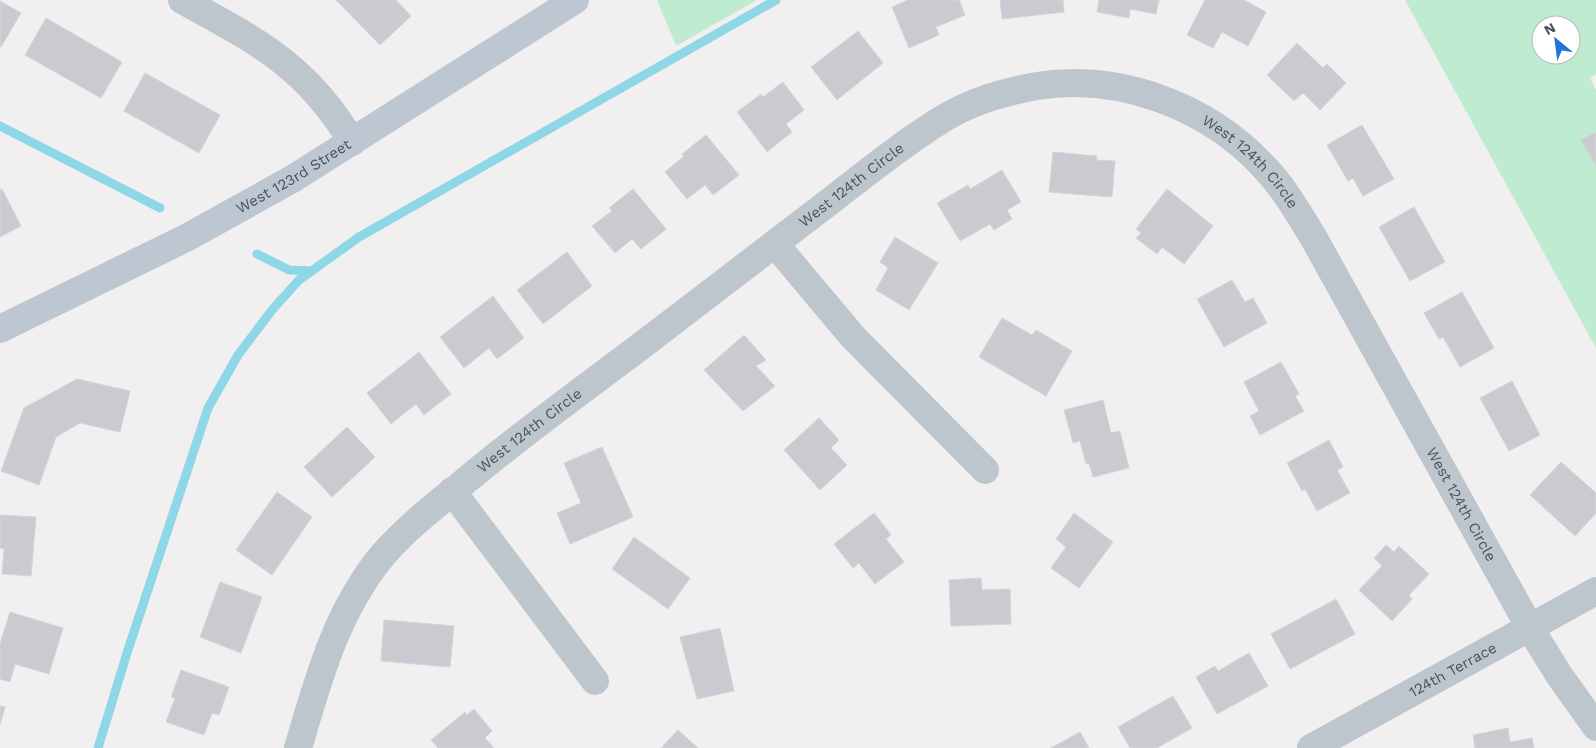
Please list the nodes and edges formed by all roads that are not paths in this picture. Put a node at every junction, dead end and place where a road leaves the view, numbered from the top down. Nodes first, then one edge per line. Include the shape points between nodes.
1 (182, 0) edge
2 (575, 0) edge
3 (352, 142) junction
4 (775, 244) junction
5 (0, 329) edge
6 (985, 470) dead end
7 (452, 491) junction
8 (1596, 591) edge
9 (1530, 628) junction
10 (595, 681) dead end
11 (1596, 727) edge
12 (298, 748) edge
13 (1311, 748) edge

1 - 3 street via 269,49 298,73 336,115
2 - 3 street, West 123rd Street
3 - 5 street, West 123rd Street via 188,238
4 - 6 street via 852,337
4 - 7 street, West 124th Circle
4 - 9 street, West 124th Circle via 941,120 972,104 1005,93 1039,86 1105,85 1149,94 1184,109 1213,124 1240,144 1285,192
7 - 10 street
7 - 12 street, West 124th Circle via 406,531 364,581 337,629
8 - 9 street, 124th Terrace
9 - 11 street, West 124th Circle
9 - 13 street, 124th Terrace

